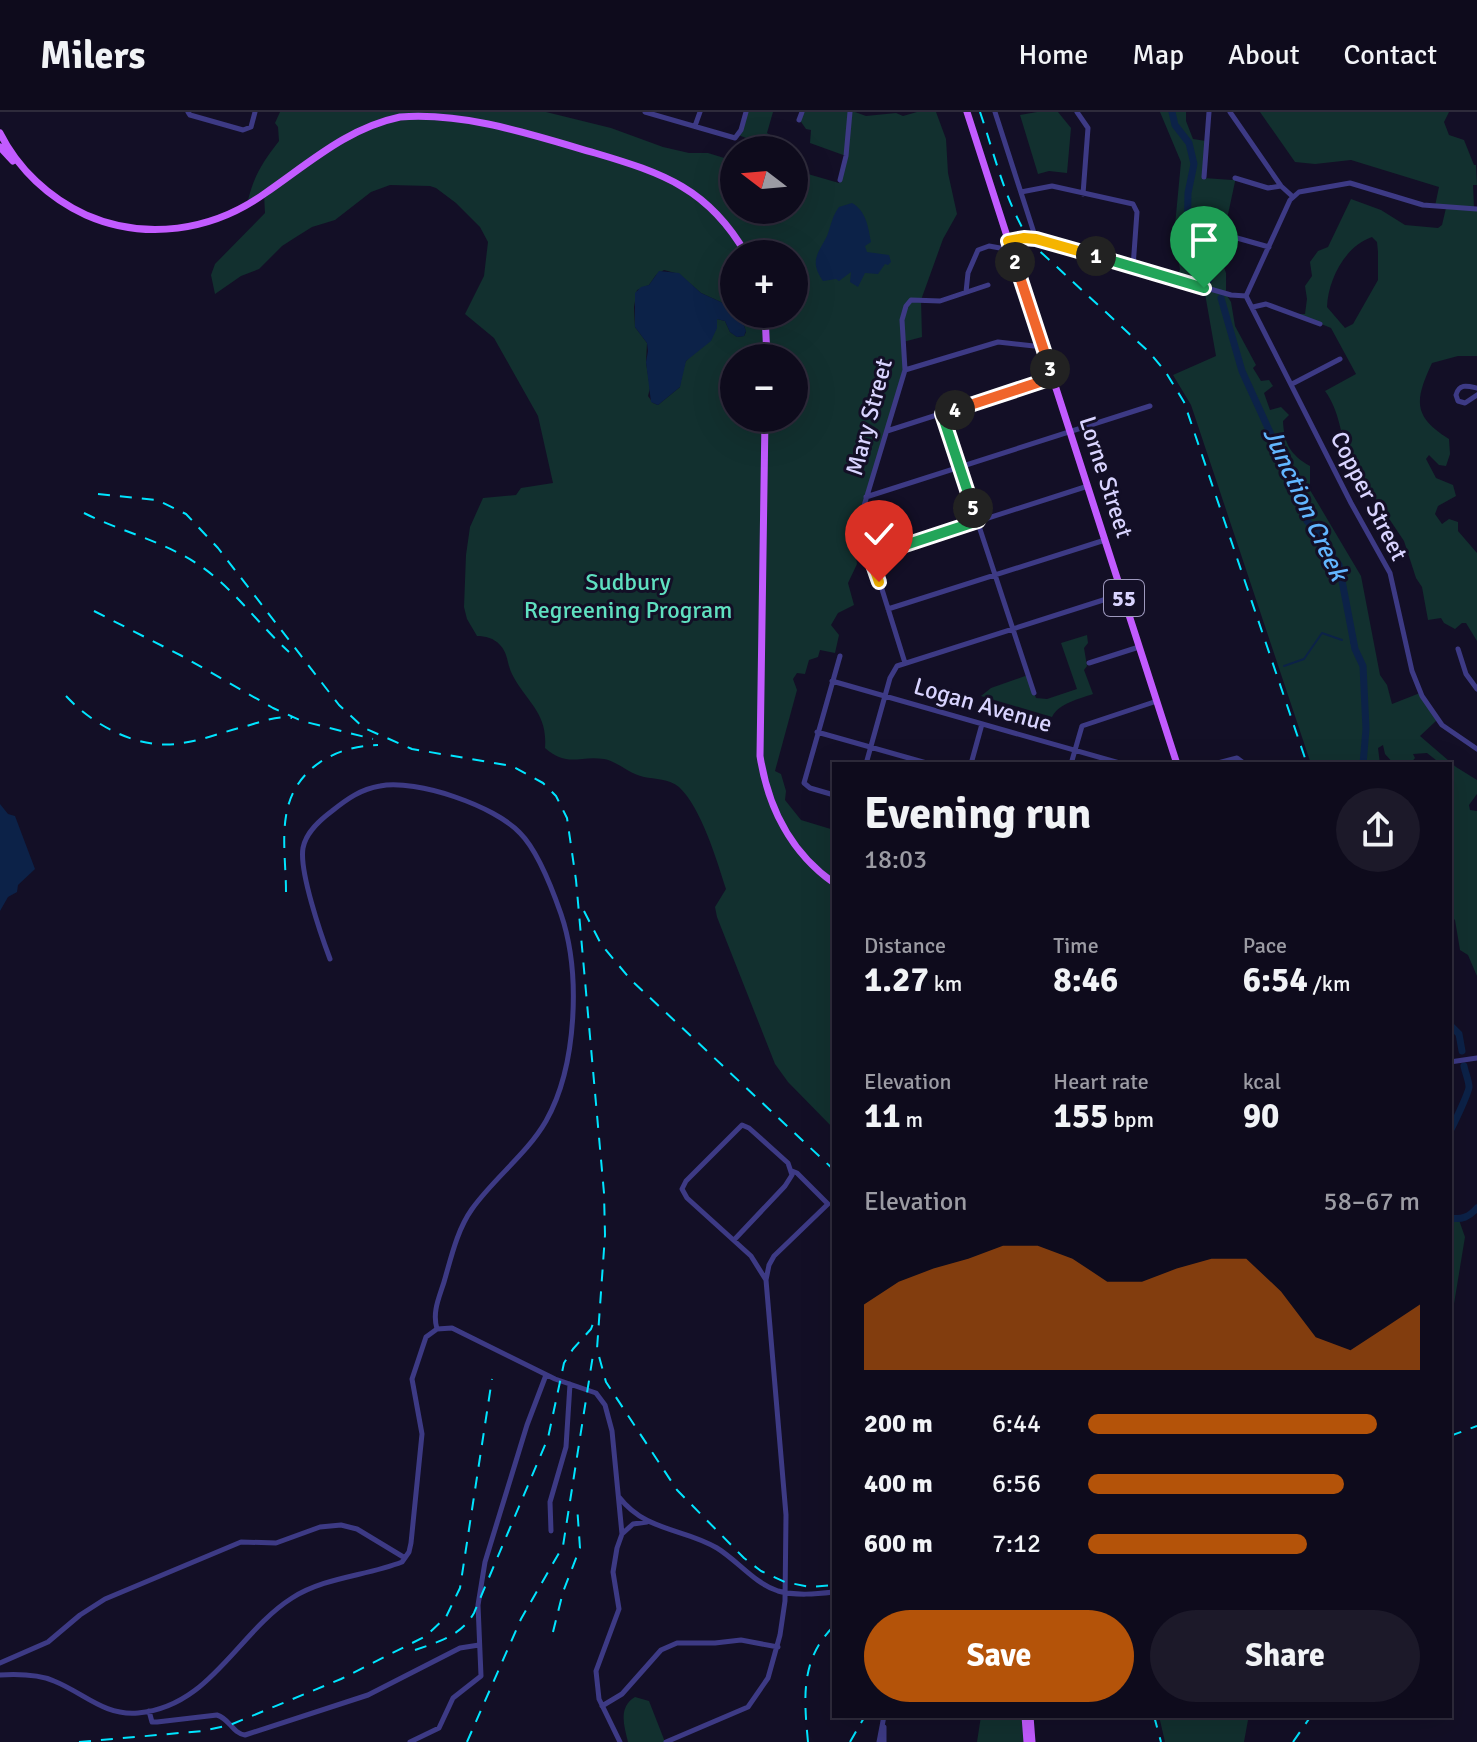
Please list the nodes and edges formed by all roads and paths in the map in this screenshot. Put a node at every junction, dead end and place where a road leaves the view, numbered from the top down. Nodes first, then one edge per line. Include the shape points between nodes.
1 (188, 112) edge
2 (255, 112) edge
3 (645, 112) edge
4 (700, 112) edge
5 (746, 112) edge
6 (802, 112) edge
7 (850, 112) edge
8 (967, 112) edge
9 (995, 112) edge
10 (1077, 112) edge
11 (1209, 112) edge
12 (1230, 112) edge
13 (799, 120) dead end
14 (0, 122) edge
15 (695, 126) junction
16 (1, 140) edge
17 (1204, 177) dead end
18 (1235, 178) dead end
19 (840, 180) dead end
20 (1281, 186) junction
21 (1021, 192) junction
22 (1083, 194) junction
23 (1292, 196) junction
24 (1477, 209) edge
25 (1029, 218) junction
26 (1205, 229) dead end
27 (1020, 239) junction
28 (1036, 239) junction
29 (736, 240) edge
30 (1010, 246) junction
31 (1269, 247) junction
32 (1133, 267) junction
33 (988, 285) dead end
34 (966, 292) junction
35 (1246, 296) junction
36 (1253, 307) junction
37 (1320, 324) dead end
38 (1043, 347) junction
39 (1340, 359) dead end
40 (905, 370) junction
41 (1052, 378) junction
42 (1292, 384) junction
43 (1477, 388) edge
44 (1477, 395) edge
45 (1150, 406) dead end
46 (942, 414) junction
47 (765, 432) edge
48 (886, 432) junction
49 (1071, 432) junction
50 (960, 468) junction
51 (1088, 486) junction
52 (865, 497) junction
53 (978, 521) junction
54 (1105, 540) junction
55 (870, 556) junction
56 (995, 575) junction
57 (1122, 594) junction
58 (888, 609) junction
59 (1012, 629) junction
60 (1139, 647) junction
61 (1458, 649) dead end
62 (840, 656) dead end
63 (905, 663) junction
64 (1089, 663) dead end
65 (832, 681) junction
66 (1477, 689) edge
67 (1034, 693) dead end
68 (885, 695) junction
69 (1157, 701) junction
70 (982, 724) junction
71 (817, 732) junction
72 (870, 747) junction
73 (1477, 749) edge
74 (1074, 750) junction
75 (866, 762) edge
76 (923, 762) edge
77 (972, 762) edge
78 (1071, 762) edge
79 (1116, 762) edge
80 (1176, 762) edge
81 (1222, 762) edge
82 (1242, 762) edge
83 (832, 794) edge
84 (832, 881) edge
85 (330, 959) dead end
86 (1477, 1058) edge
87 (1452, 1062) edge
88 (792, 1171) junction
89 (734, 1240) junction
90 (766, 1280) junction
91 (437, 1329) junction
92 (546, 1375) junction
93 (570, 1384) junction
94 (619, 1497) junction
95 (648, 1522) junction
96 (551, 1531) dead end
97 (622, 1534) junction
98 (405, 1558) junction
99 (785, 1592) junction
100 (832, 1592) edge
101 (479, 1645) junction
102 (778, 1647) junction
103 (0, 1663) edge
104 (0, 1675) edge
105 (602, 1706) junction
106 (149, 1711) junction
107 (1028, 1718) edge
108 (410, 1742) edge
109 (620, 1742) edge
110 (666, 1742) edge
111 (1029, 1742) edge

1 - 2 street via 247,130
3 - 15 street
4 - 15 street
5 - 15 street via 737,137
6 - 13 street
7 - 19 street
8 - 30 main road, Lorne Street / 55
9 - 21 street
10 - 22 street via 1088,128
11 - 17 street
12 - 20 street
14 - 16 main road
16 - 29 main road via 11,160 52,195 91,217 130,228 169,230 235,211 332,145 371,126 411,116 463,116 673,179 717,213
18 - 20 street via 1268,188
20 - 23 street
21 - 22 street via 1048,186
21 - 25 street
22 - 32 street via 1135,205
23 - 24 street via 1350,183 1423,205
23 - 31 street
25 - 27 street
25 - 28 street
26 - 31 street
27 - 28 street
27 - 30 street
28 - 32 street
30 - 34 street via 978,250
30 - 38 main road, Lorne Street / 55
31 - 35 street
32 - 35 street
33 - 34 street
34 - 40 street, Mary Street via 940,301 909,302 902,328
35 - 36 street, Copper Street
36 - 37 street via 1266,304
36 - 42 street, Copper Street
38 - 40 street via 998,342
38 - 41 main road, Lorne Street / 55
39 - 42 street
40 - 48 street, Mary Street
41 - 46 street
41 - 49 main road, Lorne Street / 55
42 - 73 street, Copper Street via 1390,573 1422,696 1442,725
43 - 44 street via 1465,385 1456,395 1465,403
45 - 49 street
46 - 48 street
46 - 50 street
47 - 84 main road via 760,756 782,826
48 - 52 street, Mary Street
49 - 50 street
49 - 51 main road, Lorne Street / 55
50 - 52 street
50 - 53 street
51 - 53 street
51 - 54 main road, Lorne Street / 55
52 - 55 street, Mary Street via 860,519
53 - 55 street
53 - 56 street
54 - 56 street
54 - 57 main road, Lorne Street / 55
55 - 58 street, Mary Street
56 - 58 street
56 - 59 street
57 - 59 street
57 - 60 main road, Lorne Street / 55
58 - 63 street, Mary Street
59 - 63 street
59 - 67 street
60 - 64 street
60 - 69 main road, Lorne Street / 55
61 - 66 street
62 - 65 street
63 - 68 street via 893,671
65 - 68 street, Logan Avenue
65 - 71 street
68 - 70 street, Logan Avenue
68 - 72 street
69 - 74 street via 1085,724
69 - 80 main road, Lorne Street / 55
70 - 74 street, Logan Avenue
70 - 77 street
71 - 72 street
71 - 83 street via 805,786
72 - 75 street
72 - 76 street
74 - 78 street
74 - 79 street, Logan Avenue
81 - 82 street
85 - 91 street via 303,870 303,846 322,819 357,793 382,785 433,791 508,822 533,850 561,913 572,991 559,1091 544,1125 467,1219 434,1315
86 - 87 street
88 - 89 street via 790,1181
88 - 89 street via 742,1125 686,1181 684,1195
88 - 90 street via 828,1204 774,1256
89 - 90 street
90 - 99 street via 785,1493
91 - 92 street via 463,1332
91 - 98 street via 426,1337 412,1379 422,1434
92 - 93 street
92 - 101 street via 485,1562
93 - 94 street via 590,1389 605,1405
93 - 96 street via 566,1447 550,1502
94 - 95 street
94 - 97 street
95 - 97 street via 633,1524
95 - 99 street via 718,1548 766,1585
97 - 105 street via 613,1572 619,1609 596,1671
98 - 103 street via 341,1525 276,1543 241,1542 105,1599 48,1642
98 - 106 street via 296,1596 201,1688
99 - 100 street
99 - 102 street
101 - 106 street via 460,1648 350,1701 245,1735 217,1715 152,1722
101 - 108 street via 478,1679 458,1691 439,1728
102 - 105 street via 741,1640 677,1643 661,1650 622,1694
102 - 110 street via 768,1678 748,1707
104 - 106 street via 52,1680 116,1712
105 - 109 street
107 - 111 main road

